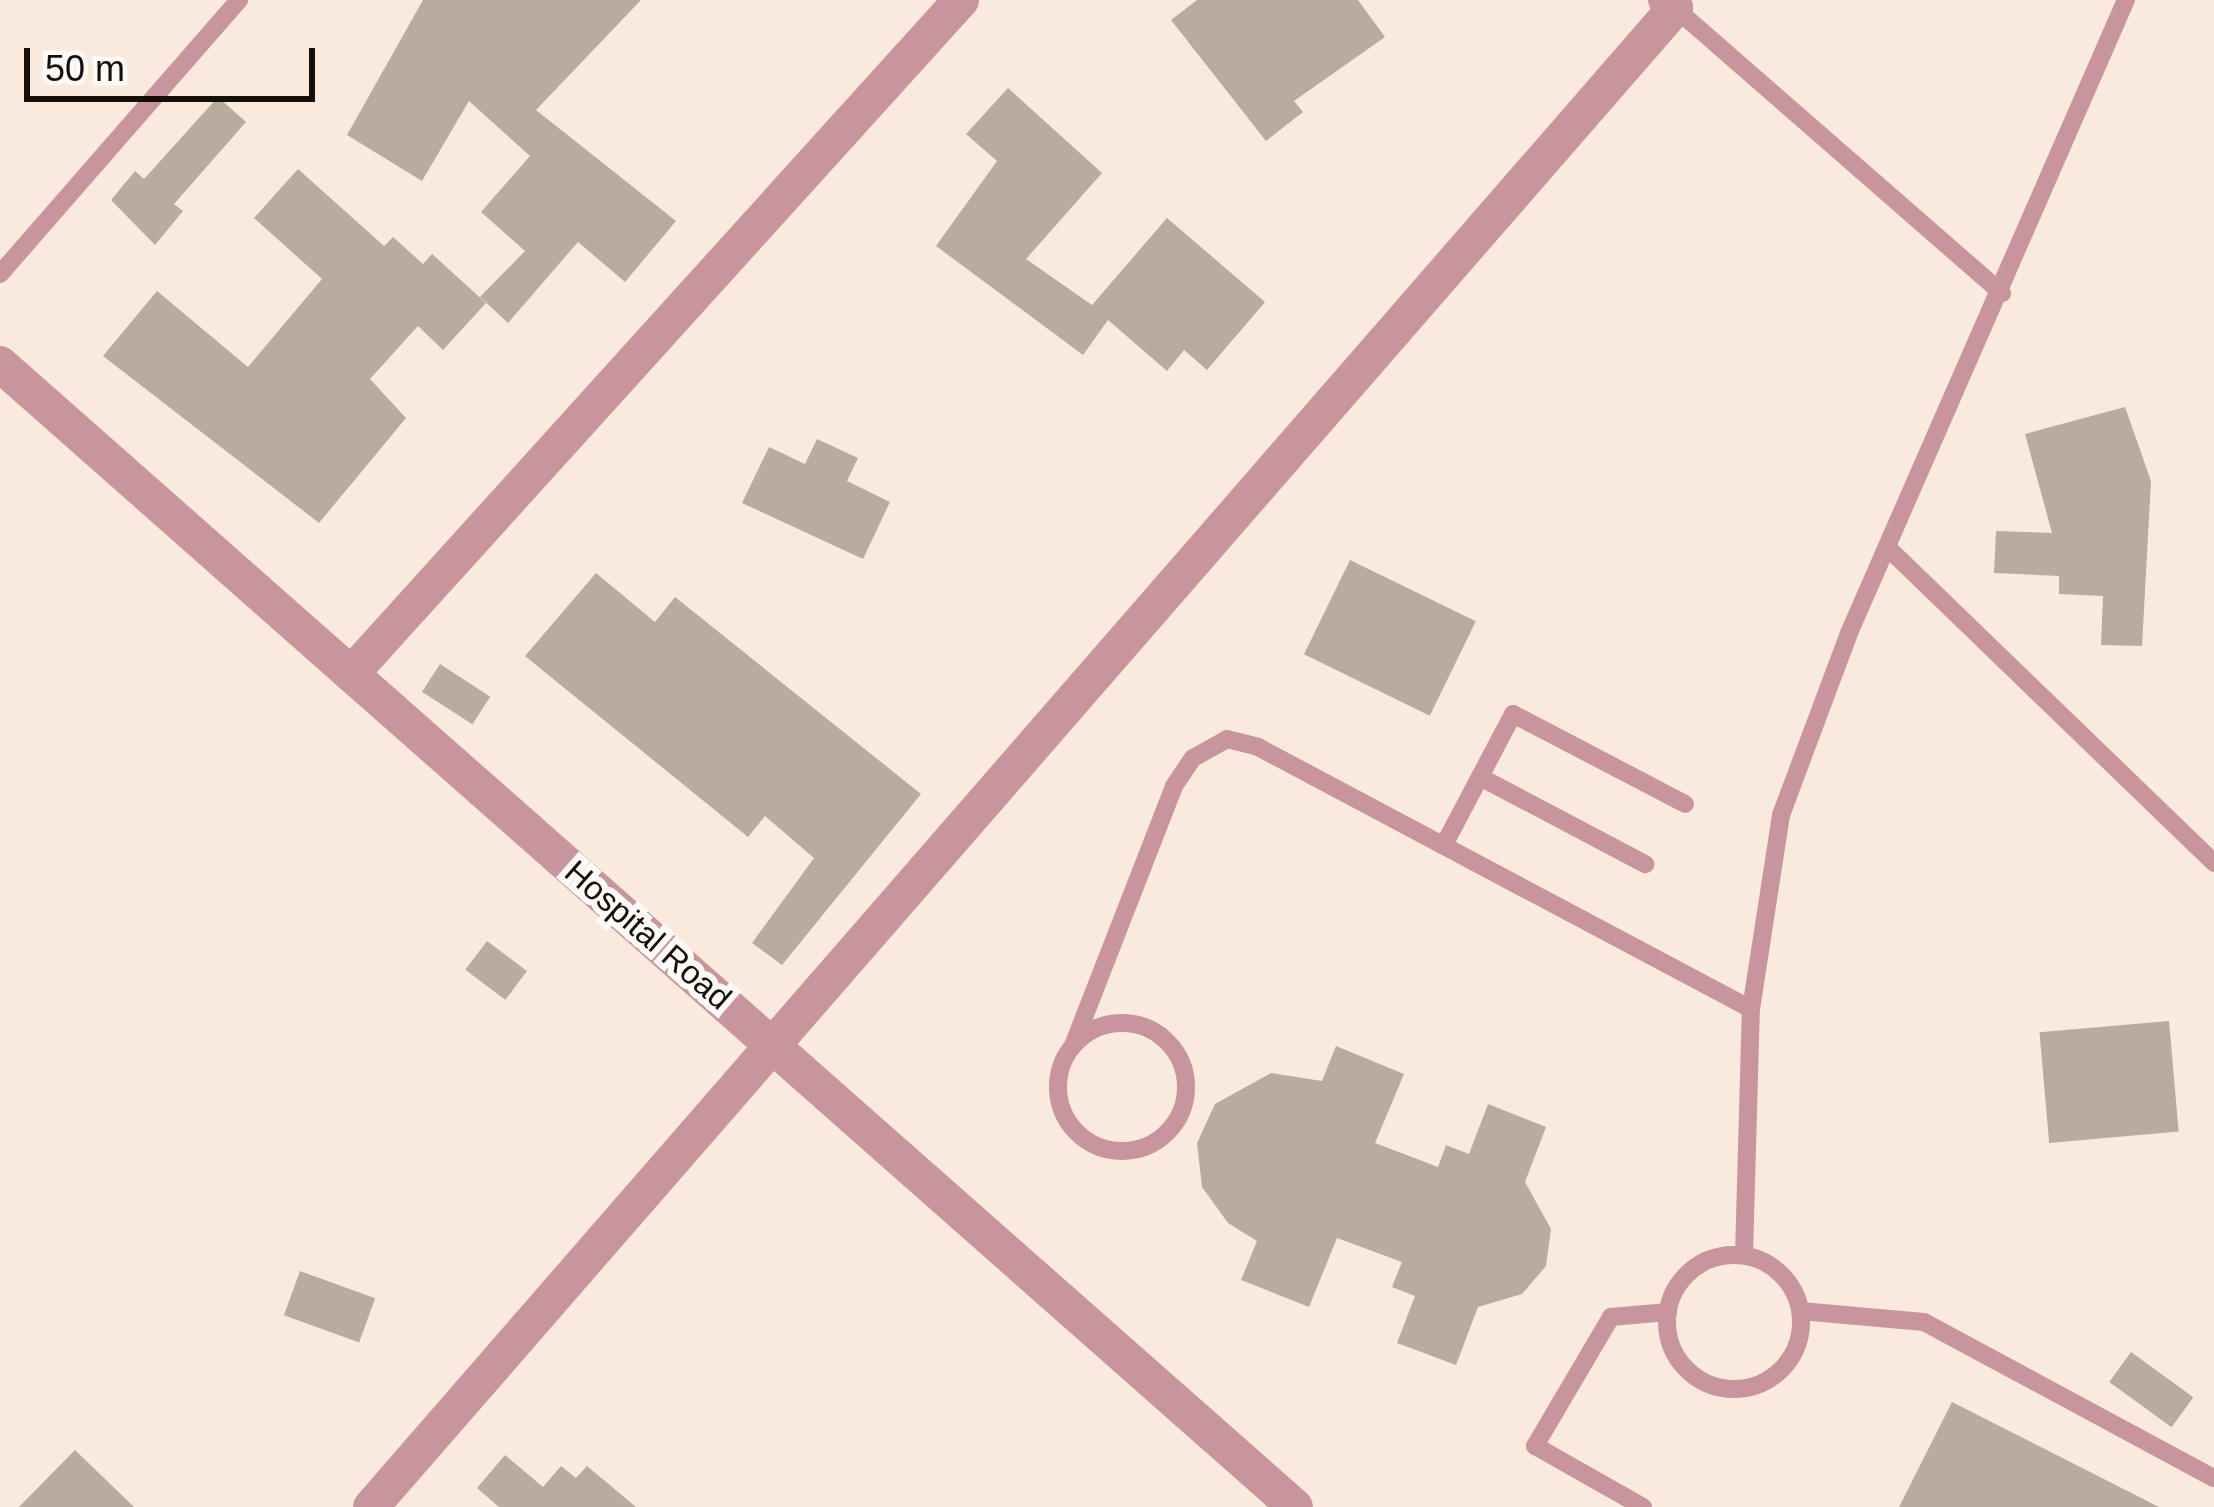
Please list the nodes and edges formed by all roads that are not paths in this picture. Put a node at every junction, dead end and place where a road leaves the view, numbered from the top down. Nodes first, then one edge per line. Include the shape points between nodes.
1 (239, 0) edge
2 (961, 0) edge
3 (2126, 0) edge
4 (1670, 4) edge
5 (0, 274) edge
6 (2002, 293) junction
7 (0, 364) edge
8 (1886, 547) junction
9 (351, 674) junction
10 (1480, 777) junction
11 (1685, 804) dead end
12 (1444, 845) junction
13 (2214, 863) edge
14 (1645, 864) dead end
15 (1751, 1009) junction
16 (1075, 1042) junction
17 (776, 1048) junction
18 (1744, 1256) junction
19 (1801, 1311) junction
20 (1668, 1312) junction
21 (2214, 1478) edge
22 (371, 1507) edge
23 (1295, 1507) edge
24 (1643, 1507) edge

1 - 5 lane
2 - 9 street
3 - 6 lane
4 - 6 lane
4 - 17 street
6 - 8 lane
7 - 9 street, Hospital Road
8 - 13 lane
8 - 15 lane via 1781,815
9 - 17 street, Hospital Road
10 - 11 lane via 1513,714
10 - 12 lane
10 - 14 lane
12 - 15 lane
12 - 16 lane via 1258,746 1214,743 1171,794
15 - 18 lane
16 - 16 lane via 1057,1083 1070,1126 1107,1150 1151,1145 1169,1132 1187,1091 1174,1049 1157,1033 1114,1023
17 - 22 street
17 - 23 street, Hospital Road
18 - 19 lane via 1782,1274
18 - 20 lane via 1703,1262
19 - 20 lane via 1783,1369 1724,1389 1687,1370
19 - 21 lane via 1924,1322
20 - 24 lane via 1611,1317 1535,1446

